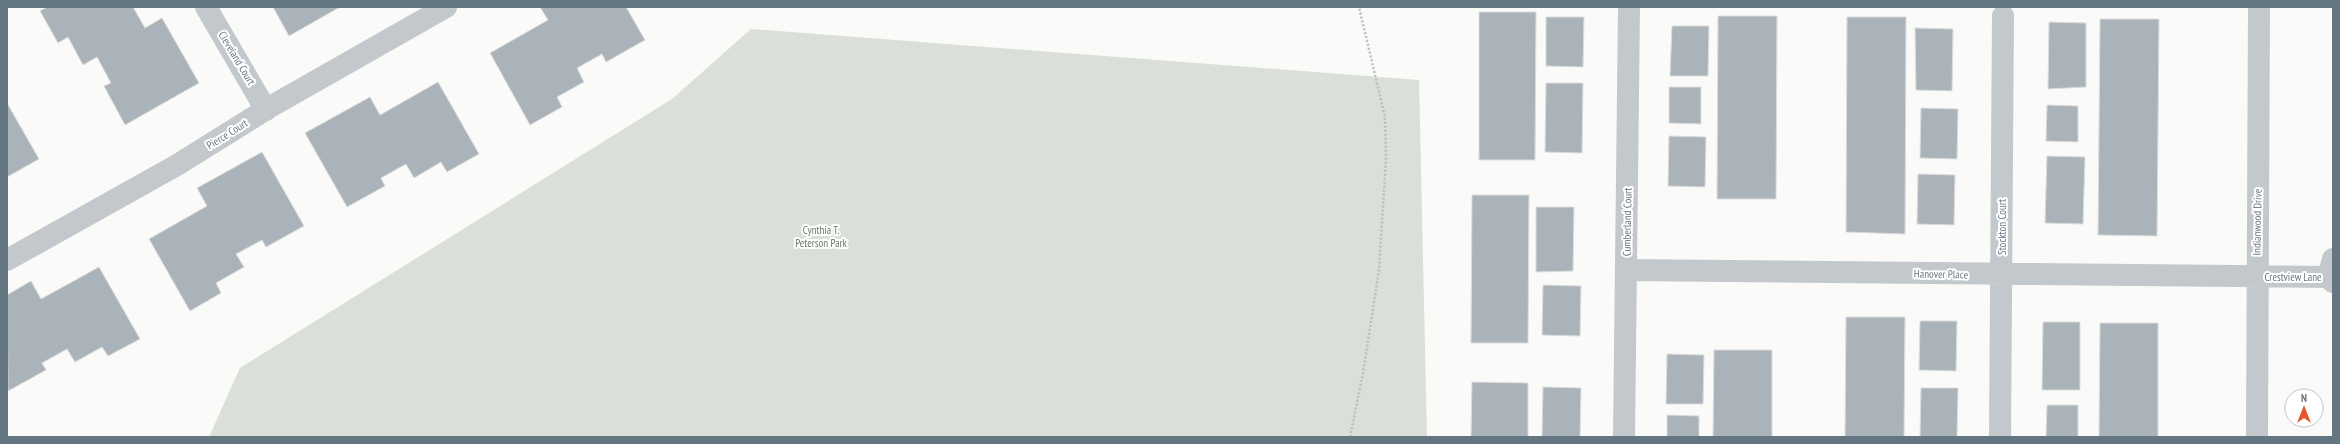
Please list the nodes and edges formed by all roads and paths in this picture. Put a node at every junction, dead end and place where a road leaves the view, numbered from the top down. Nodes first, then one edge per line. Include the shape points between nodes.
1 (206, 7) edge
2 (446, 7) edge
3 (1359, 7) edge
4 (1629, 7) edge
5 (2260, 7) edge
6 (2003, 16) dead end
7 (266, 110) junction
8 (7, 260) edge
9 (1626, 270) junction
10 (2331, 273) edge
11 (2002, 274) junction
12 (2257, 277) junction
13 (1350, 437) edge
14 (1624, 437) edge
15 (2000, 437) edge
16 (2257, 437) edge

1 - 7 street, Cleveland Court
2 - 7 street, Pierce Court
3 - 13 path via 1385,117 1386,158 1379,270
4 - 9 street, Cumberland Court
5 - 12 street, Indianwood Drive
6 - 11 street, Stockton Court
7 - 8 street, Pierce Court via 177,165
9 - 11 street, Hanover Place
9 - 14 street, Cumberland Court
10 - 12 street, Crestview Lane
11 - 12 street, Hanover Place
11 - 15 street, Stockton Court
12 - 16 street, Indianwood Drive

